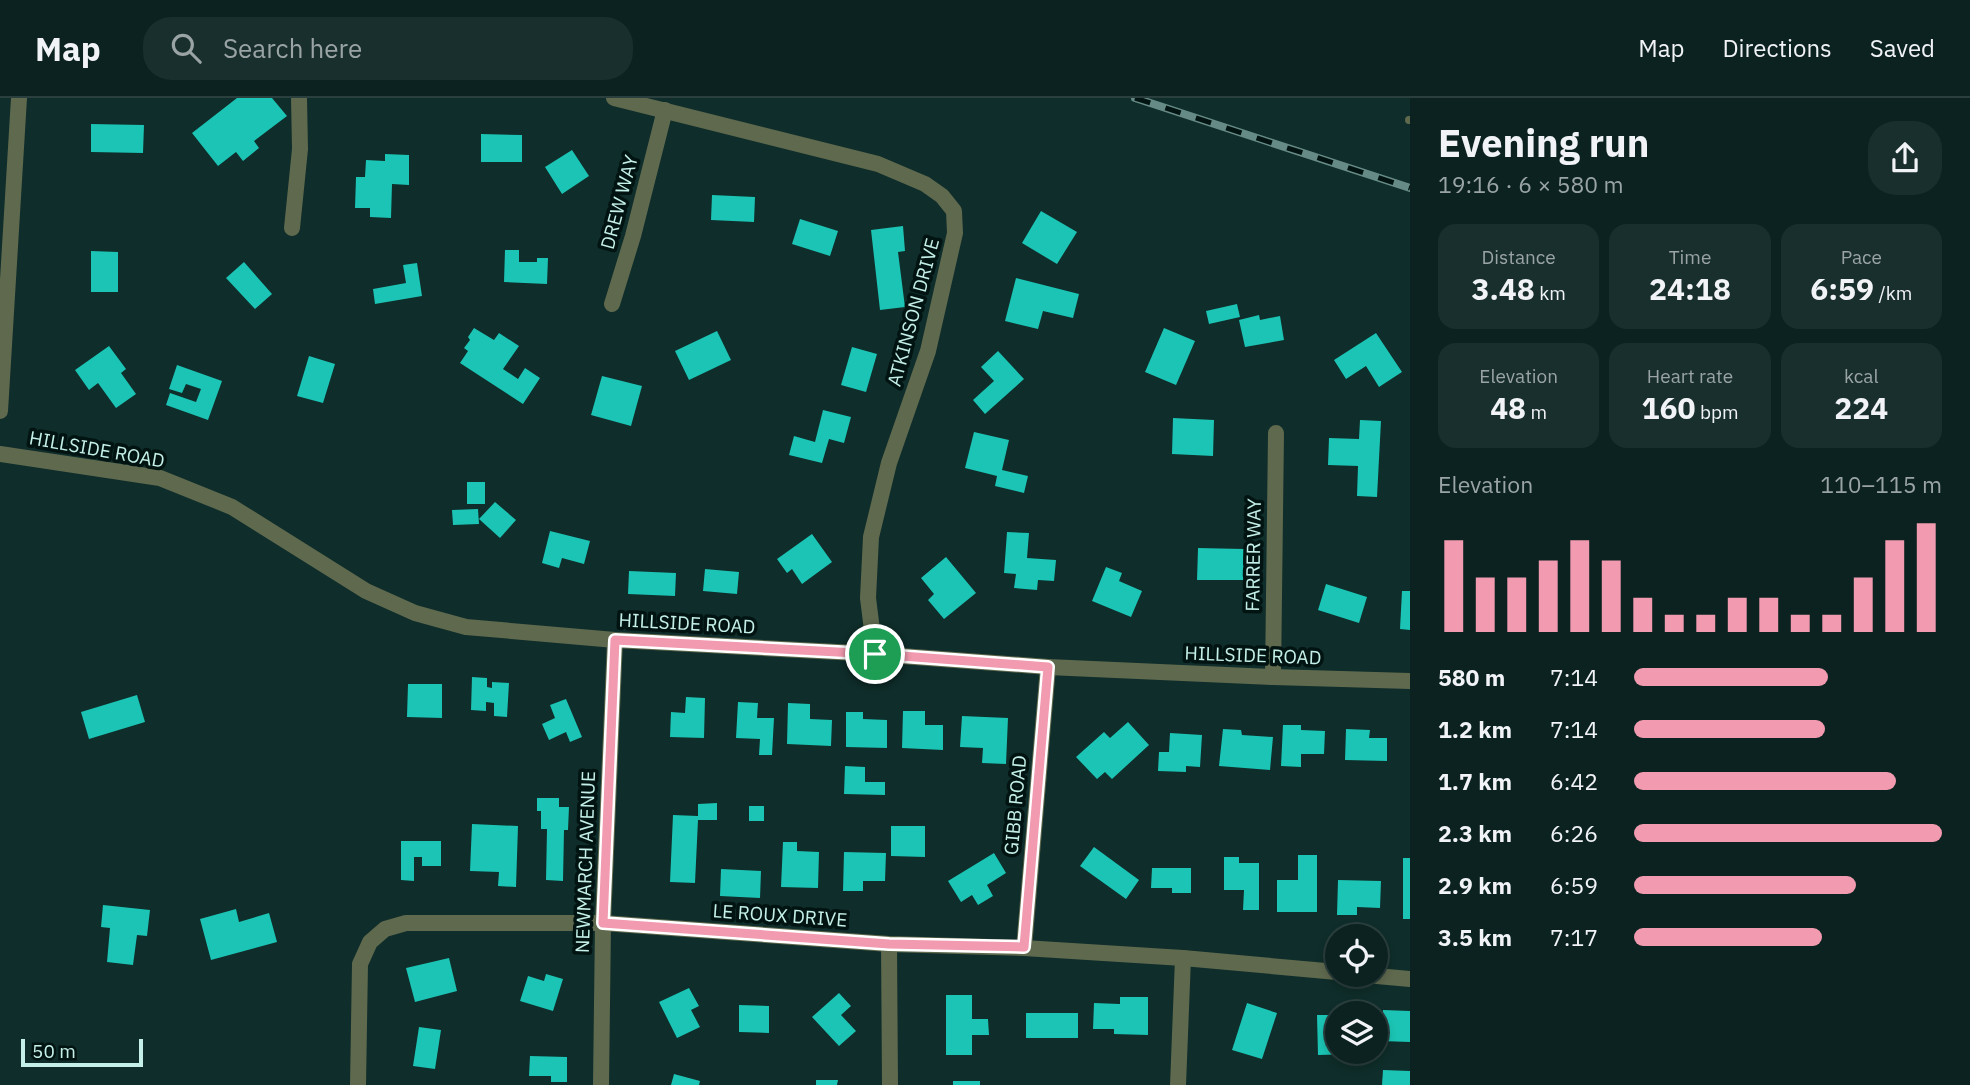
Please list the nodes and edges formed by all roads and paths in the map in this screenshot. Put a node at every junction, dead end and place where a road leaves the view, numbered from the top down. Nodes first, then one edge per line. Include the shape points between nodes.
1 (19, 98) edge
2 (299, 98) edge
3 (614, 98) edge
4 (665, 110) junction
5 (292, 228) dead end
6 (612, 304) dead end
7 (0, 411) edge
8 (1276, 433) dead end
9 (0, 454) edge
10 (615, 640) junction
11 (875, 654) junction
12 (1048, 667) junction
13 (1273, 677) junction
14 (1410, 681) edge
15 (603, 923) junction
16 (889, 944) junction
17 (1024, 947) junction
18 (1183, 958) junction
19 (1325, 971) edge
20 (1388, 977) edge
21 (1410, 979) edge
22 (358, 1085) edge
23 (601, 1085) edge
24 (890, 1085) edge
25 (1178, 1085) edge

1 - 7 street
2 - 5 street via 300,149
3 - 4 street, ATKINSON DRIVE
4 - 6 street, DREW WAY
4 - 11 street, ATKINSON DRIVE via 878,164 925,184 954,211 956,233 928,351 889,463 871,537 868,598
8 - 13 street, FARRER WAY
9 - 10 street, HILLSIDE ROAD via 160,478 232,507 366,592 415,613 466,627
10 - 11 street, HILLSIDE ROAD
10 - 15 street, NEWMARCH AVENUE
11 - 12 street, HILLSIDE ROAD
12 - 13 street, HILLSIDE ROAD
12 - 17 street, GIBB ROAD
13 - 14 street, HILLSIDE ROAD
15 - 16 street, LE ROUX DRIVE
15 - 22 street, LE ROUX DRIVE via 406,923 384,929 370,942 360,964
15 - 23 street, NEWMARCH AVENUE
16 - 17 street, LE ROUX DRIVE
16 - 24 street
17 - 18 street, LE ROUX DRIVE
18 - 19 street, LE ROUX DRIVE
18 - 25 street
20 - 21 street

